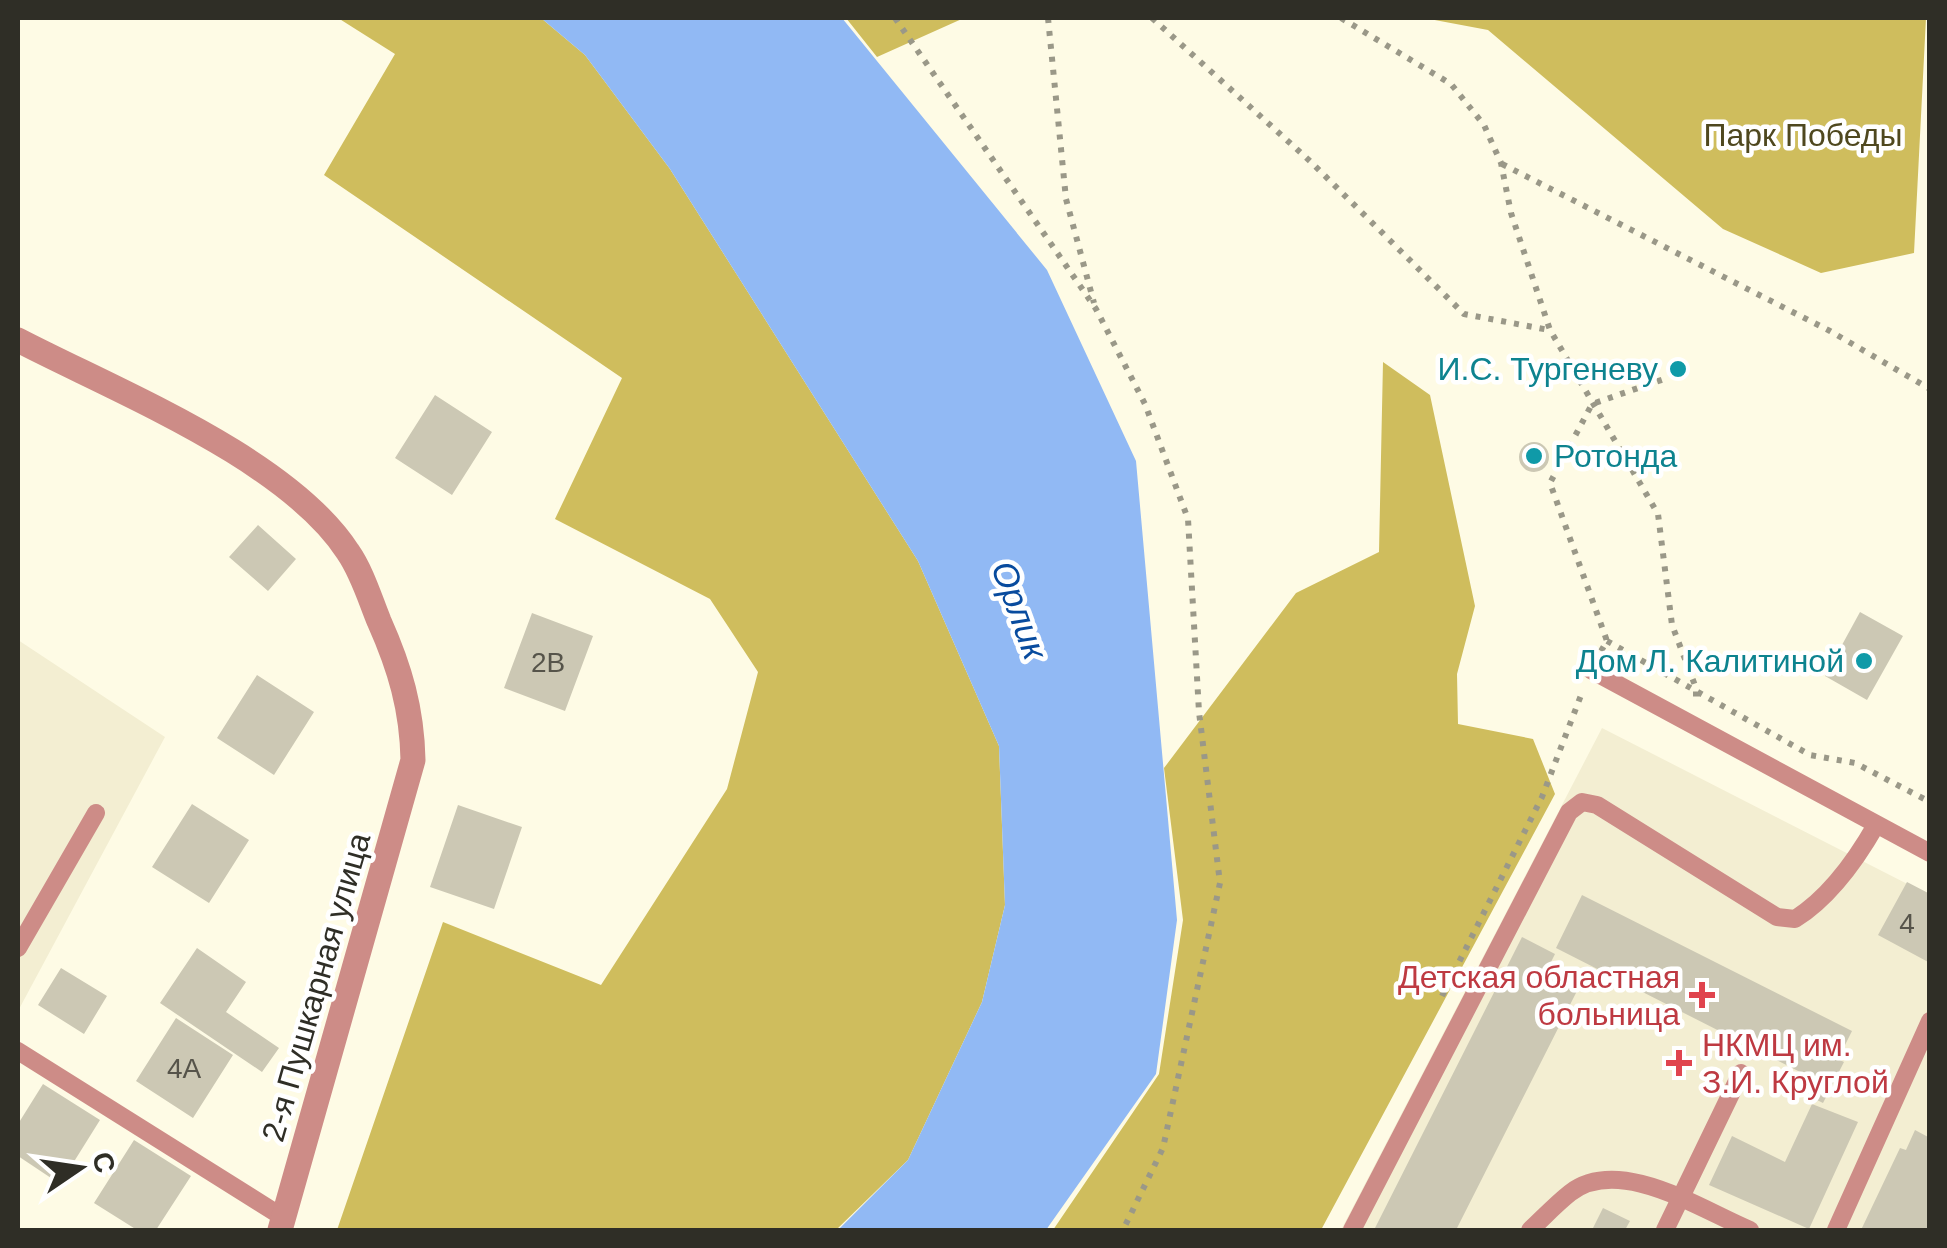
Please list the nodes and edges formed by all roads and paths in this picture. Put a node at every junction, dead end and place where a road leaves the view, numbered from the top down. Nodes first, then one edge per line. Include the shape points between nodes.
1 (896, 18) edge
2 (1048, 18) edge
3 (1152, 18) edge
4 (1341, 18) edge
5 (1501, 163) junction
6 (1096, 309) junction
7 (1550, 330) junction
8 (18, 340) edge
9 (1667, 378) dead end
10 (1930, 389) edge
11 (1592, 404) junction
12 (1607, 641) junction
13 (1591, 670) junction
14 (1696, 690) junction
15 (1696, 724) junction
16 (1930, 802) edge
17 (96, 812) dead end
18 (1876, 825) junction
19 (1930, 853) edge
20 (18, 948) edge
21 (1438, 1005) dead end
22 (1930, 1022) edge
23 (18, 1052) edge
24 (1741, 1073) dead end
25 (1680, 1200) junction
26 (282, 1224) edge
27 (1123, 1230) edge
28 (1352, 1230) edge
29 (1530, 1230) edge
30 (1664, 1230) edge
31 (1750, 1230) edge
32 (1836, 1230) edge

1 - 6 path
2 - 6 path via 1066,199
3 - 7 path via 1464,314
4 - 5 path via 1450,84 1484,126
5 - 7 path
5 - 10 path
6 - 27 path via 1146,404 1188,519 1220,883 1163,1148
7 - 11 path
8 - 26 street, 2-я Пушкарная улица via 251,462 308,503 349,553 400,668 413,760
9 - 11 path
11 - 12 path via 1550,483
11 - 14 path via 1658,514 1672,625
12 - 13 path
12 - 14 path
13 - 15 lane
13 - 21 path via 1542,797
14 - 15 path
14 - 16 path via 1810,755 1855,763
15 - 18 lane
17 - 20 lane
18 - 19 lane
18 - 28 lane via 1857,858 1796,920 1776,917 1597,805 1582,802 1568,812
22 - 32 lane
23 - 26 lane
24 - 25 lane
25 - 29 lane via 1626,1178 1597,1180 1572,1191
25 - 30 lane
25 - 31 lane

